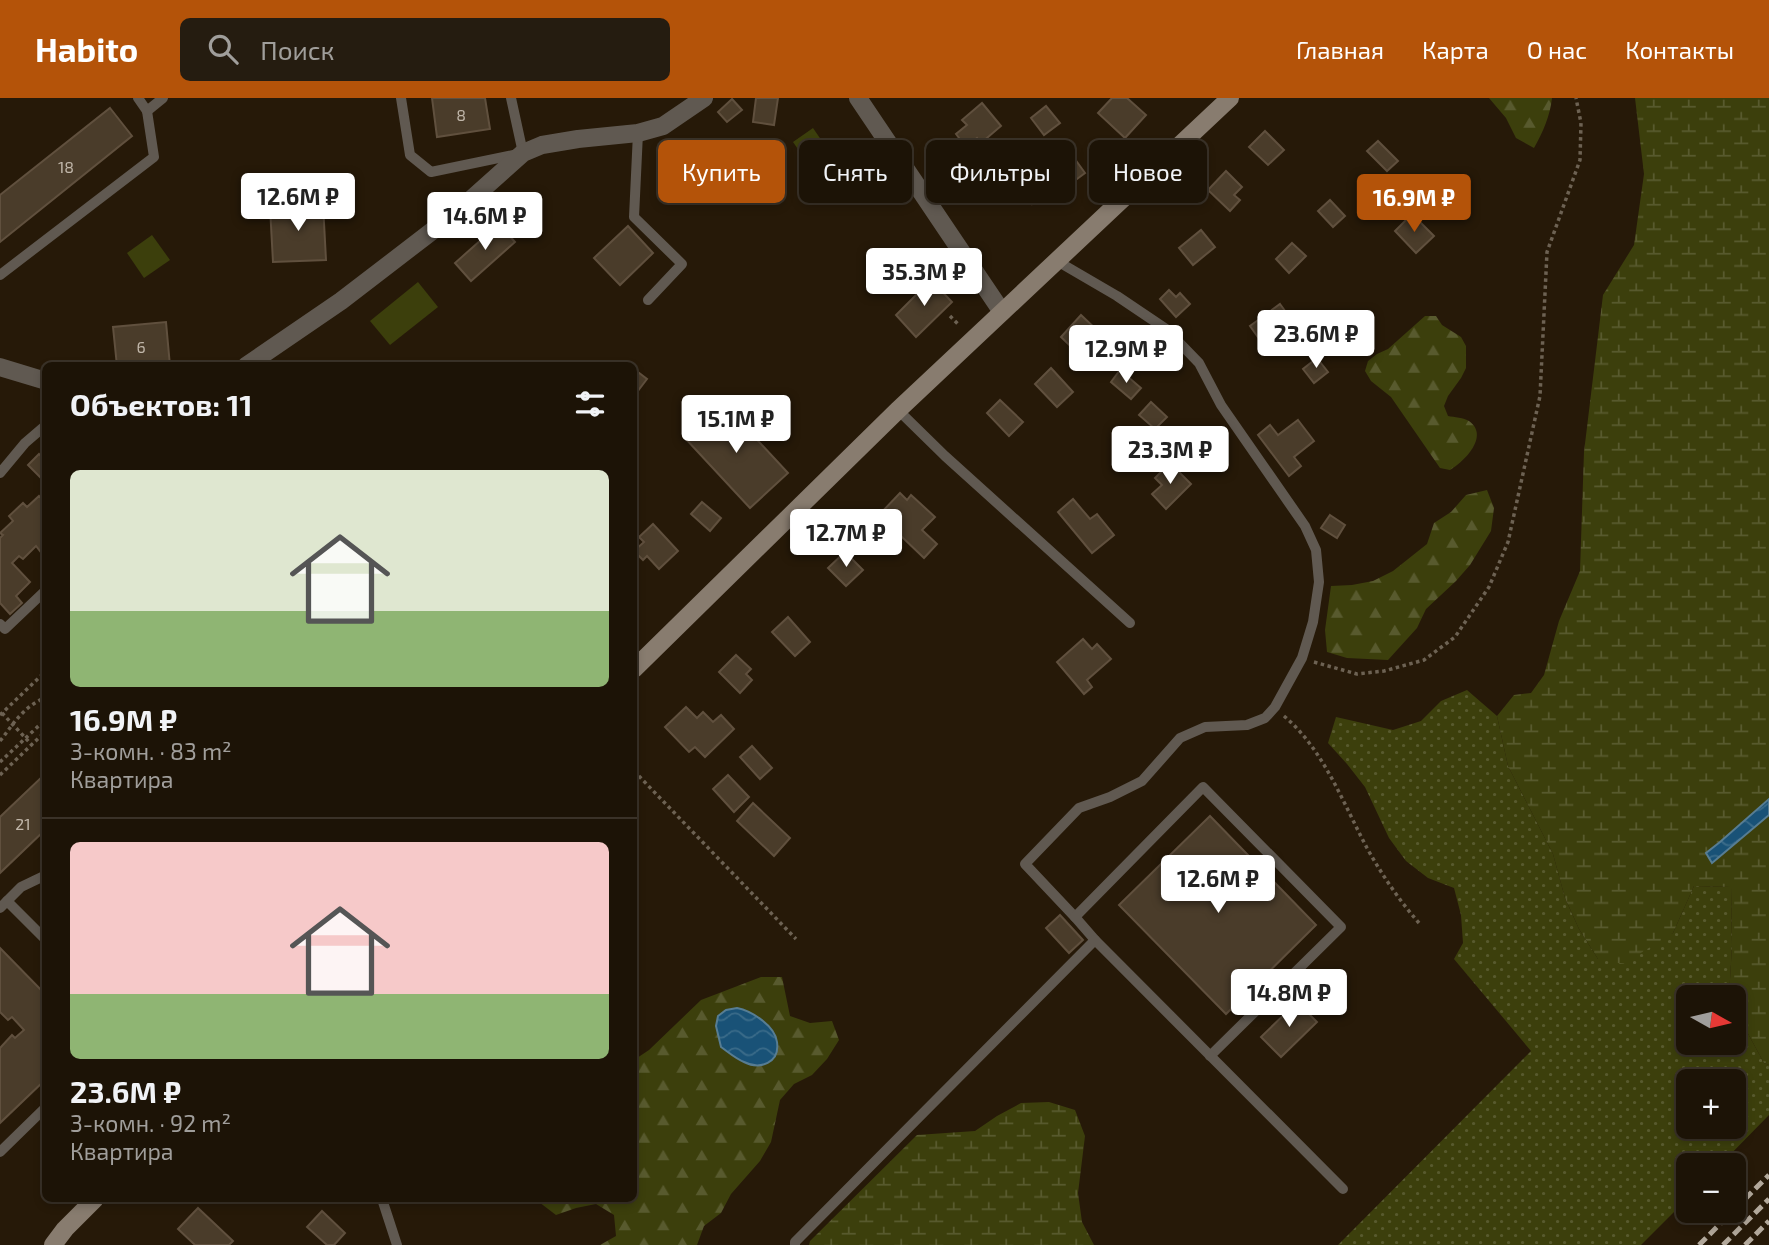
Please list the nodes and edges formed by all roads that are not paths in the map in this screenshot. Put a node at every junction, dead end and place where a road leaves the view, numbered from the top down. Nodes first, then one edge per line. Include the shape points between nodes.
1 (138, 98) edge
2 (163, 98) edge
3 (401, 98) edge
4 (511, 98) edge
5 (704, 98) edge
6 (858, 98) edge
7 (1230, 98) edge
8 (147, 111) junction
9 (638, 133) junction
10 (523, 153) junction
11 (1056, 261) junction
12 (0, 275) edge
13 (648, 300) dead end
14 (1002, 312) junction
15 (252, 362) edge
16 (0, 367) edge
17 (42, 380) edge
18 (898, 410) junction
19 (42, 428) edge
20 (0, 473) edge
21 (42, 594) edge
22 (1130, 623) dead end
23 (0, 624) edge
24 (637, 666) edge
25 (42, 877) edge
26 (3, 904) edge
27 (1075, 917) junction
28 (42, 937) edge
29 (1095, 940) junction
30 (1210, 1056) junction
31 (42, 1111) edge
32 (0, 1152) edge
33 (1343, 1189) dead end
34 (92, 1202) edge
35 (383, 1202) edge
36 (53, 1245) edge
37 (397, 1245) edge
38 (794, 1245) edge

1 - 8 lane
2 - 8 lane
3 - 10 lane via 410,155 431,172
4 - 10 lane
5 - 9 street via 663,126
6 - 14 street
7 - 11 main road
8 - 12 lane via 154,157
9 - 10 street via 542,145
9 - 13 lane via 634,217 682,264
10 - 15 street via 457,212
11 - 14 main road
11 - 27 lane via 1166,329 1199,363 1221,405 1305,526 1316,550 1319,582 1302,658 1265,718 1247,725 1205,727 1180,738 1142,781 1079,808 1025,864
14 - 18 main road
16 - 17 street
18 - 22 lane
18 - 24 main road
19 - 20 lane
21 - 23 lane via 5,629
25 - 26 lane via 21,887
26 - 28 lane
27 - 29 lane
27 - 30 lane via 1203,787 1340,927
29 - 30 lane
29 - 38 lane
30 - 33 lane
31 - 32 lane
34 - 36 main road
35 - 37 lane

